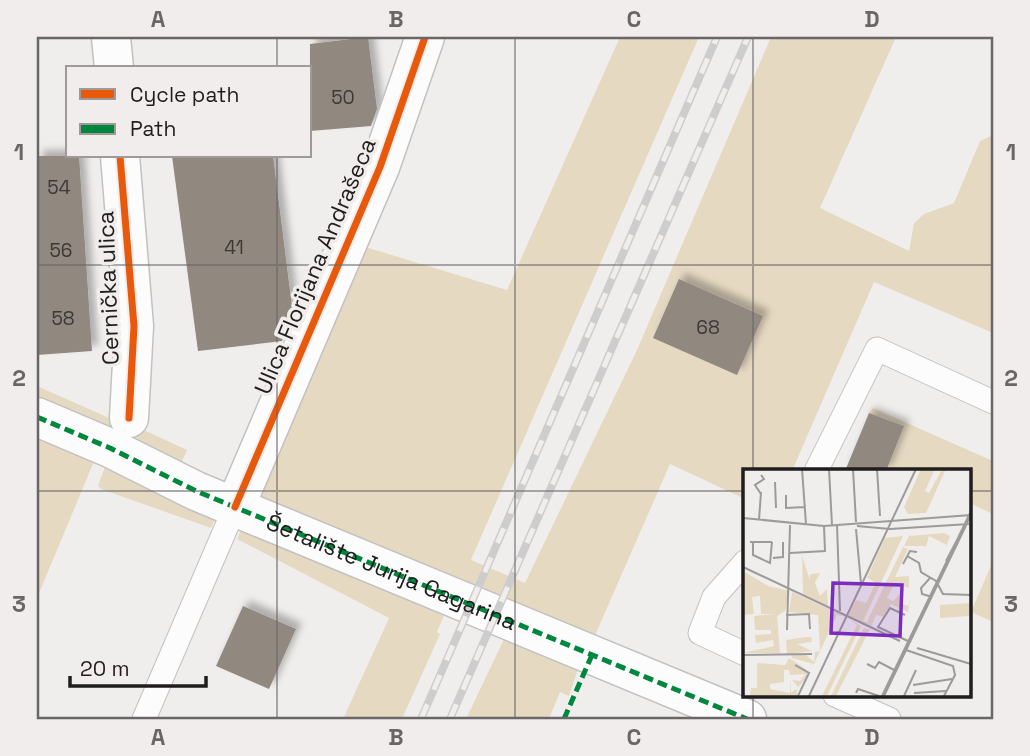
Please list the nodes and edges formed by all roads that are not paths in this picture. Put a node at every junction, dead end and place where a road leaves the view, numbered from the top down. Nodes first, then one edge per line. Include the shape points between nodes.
1 (111, 37) edge
2 (425, 37) edge
3 (114, 66) edge
4 (120, 158) edge
5 (993, 401) edge
6 (37, 417) edge
7 (128, 418) dead end
8 (817, 469) edge
9 (235, 507) junction
10 (743, 564) edge
11 (743, 653) edge
12 (837, 696) edge
13 (144, 719) edge
14 (747, 719) edge
15 (889, 719) edge

1 - 3 street
2 - 9 street, Ulica Florijana Andrašeca via 380,167
4 - 7 street, Cernička ulica via 134,326
5 - 8 lane via 877,349
6 - 9 street, Šetalište Jurija Gagarina
9 - 13 lane
9 - 14 street, Šetalište Jurija Gagarina
10 - 11 lane via 714,597 700,633
12 - 15 lane

